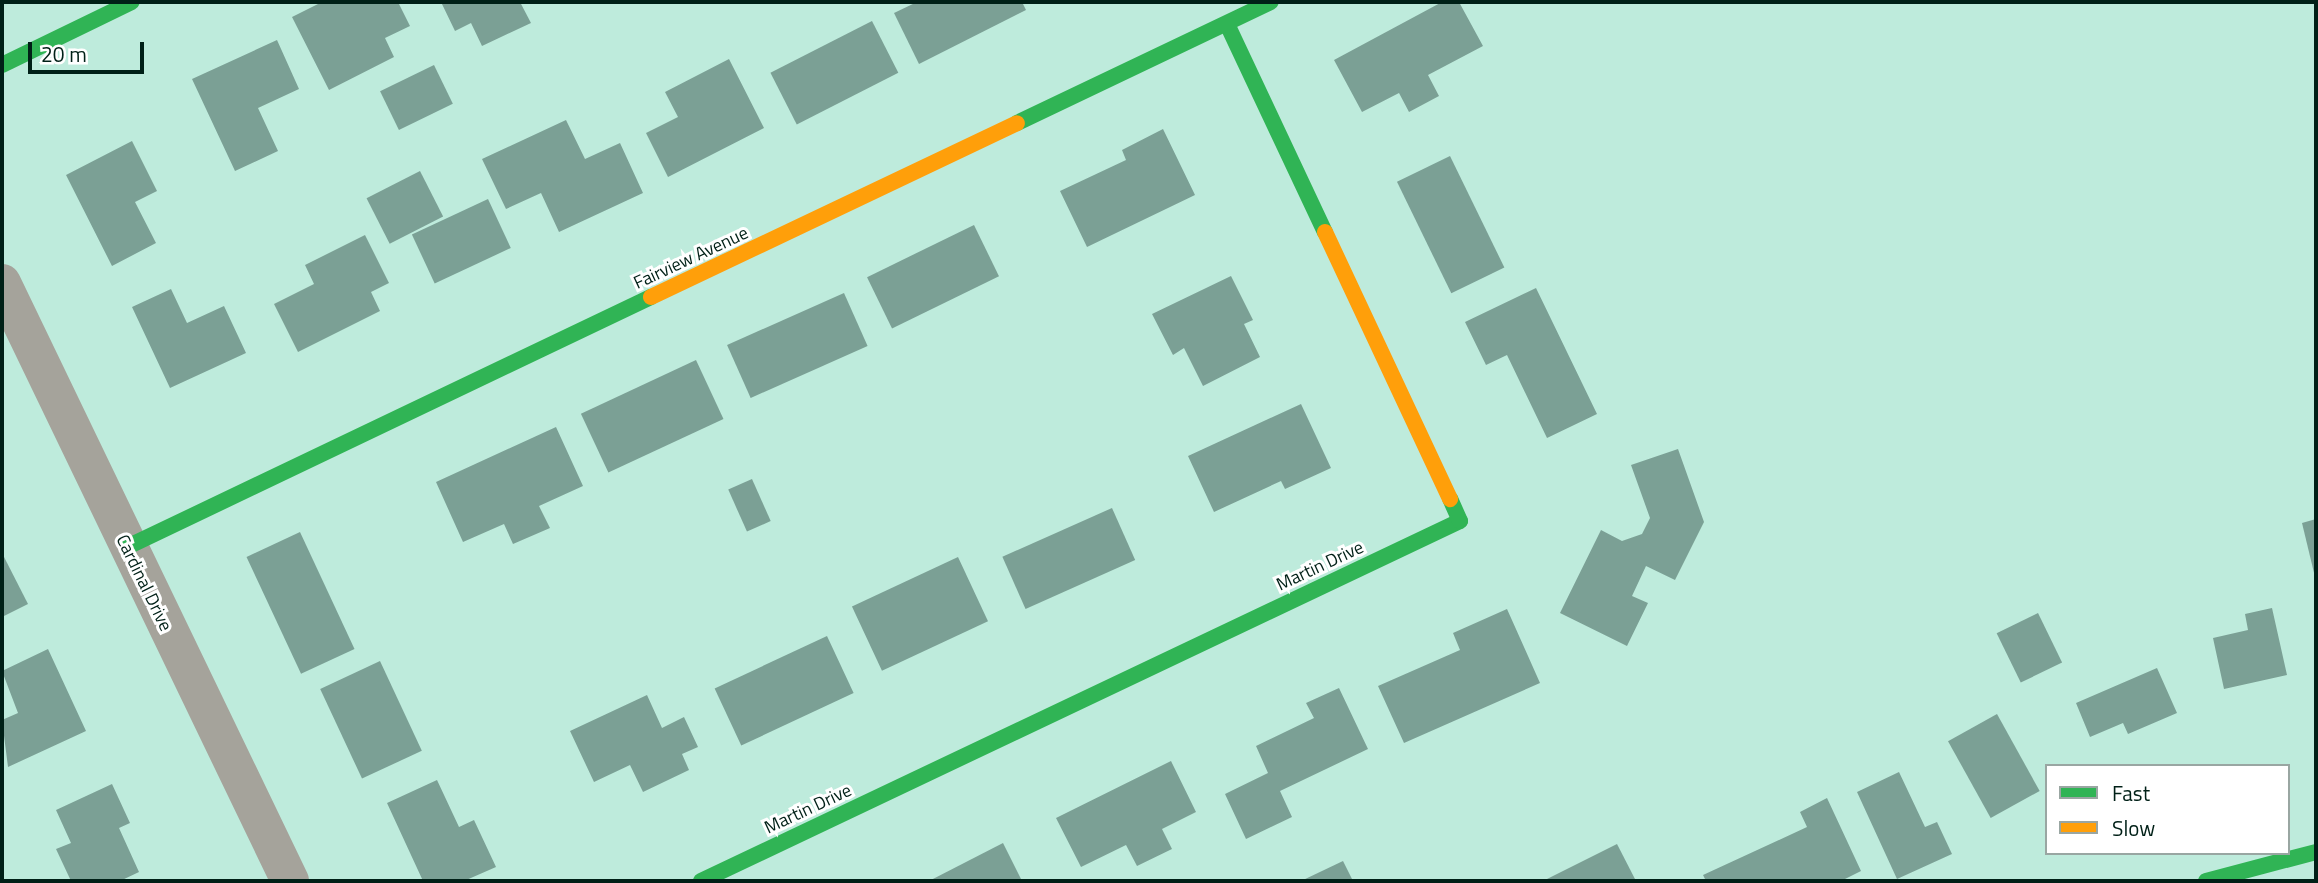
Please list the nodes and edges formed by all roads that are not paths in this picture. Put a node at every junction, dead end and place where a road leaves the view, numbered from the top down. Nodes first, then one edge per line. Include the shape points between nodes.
1 (132, 2) edge
2 (1271, 2) edge
3 (1227, 24) junction
4 (2, 65) edge
5 (2, 283) edge
6 (127, 547) junction
7 (2316, 852) edge
8 (290, 881) edge
9 (701, 881) edge
10 (2206, 881) edge

1 - 4 street
2 - 3 street, Fairview Avenue
3 - 6 street, Fairview Avenue
3 - 9 street, Martin Drive via 1461,521
5 - 6 street, Cardinal Drive
6 - 8 street, Cardinal Drive
7 - 10 street

